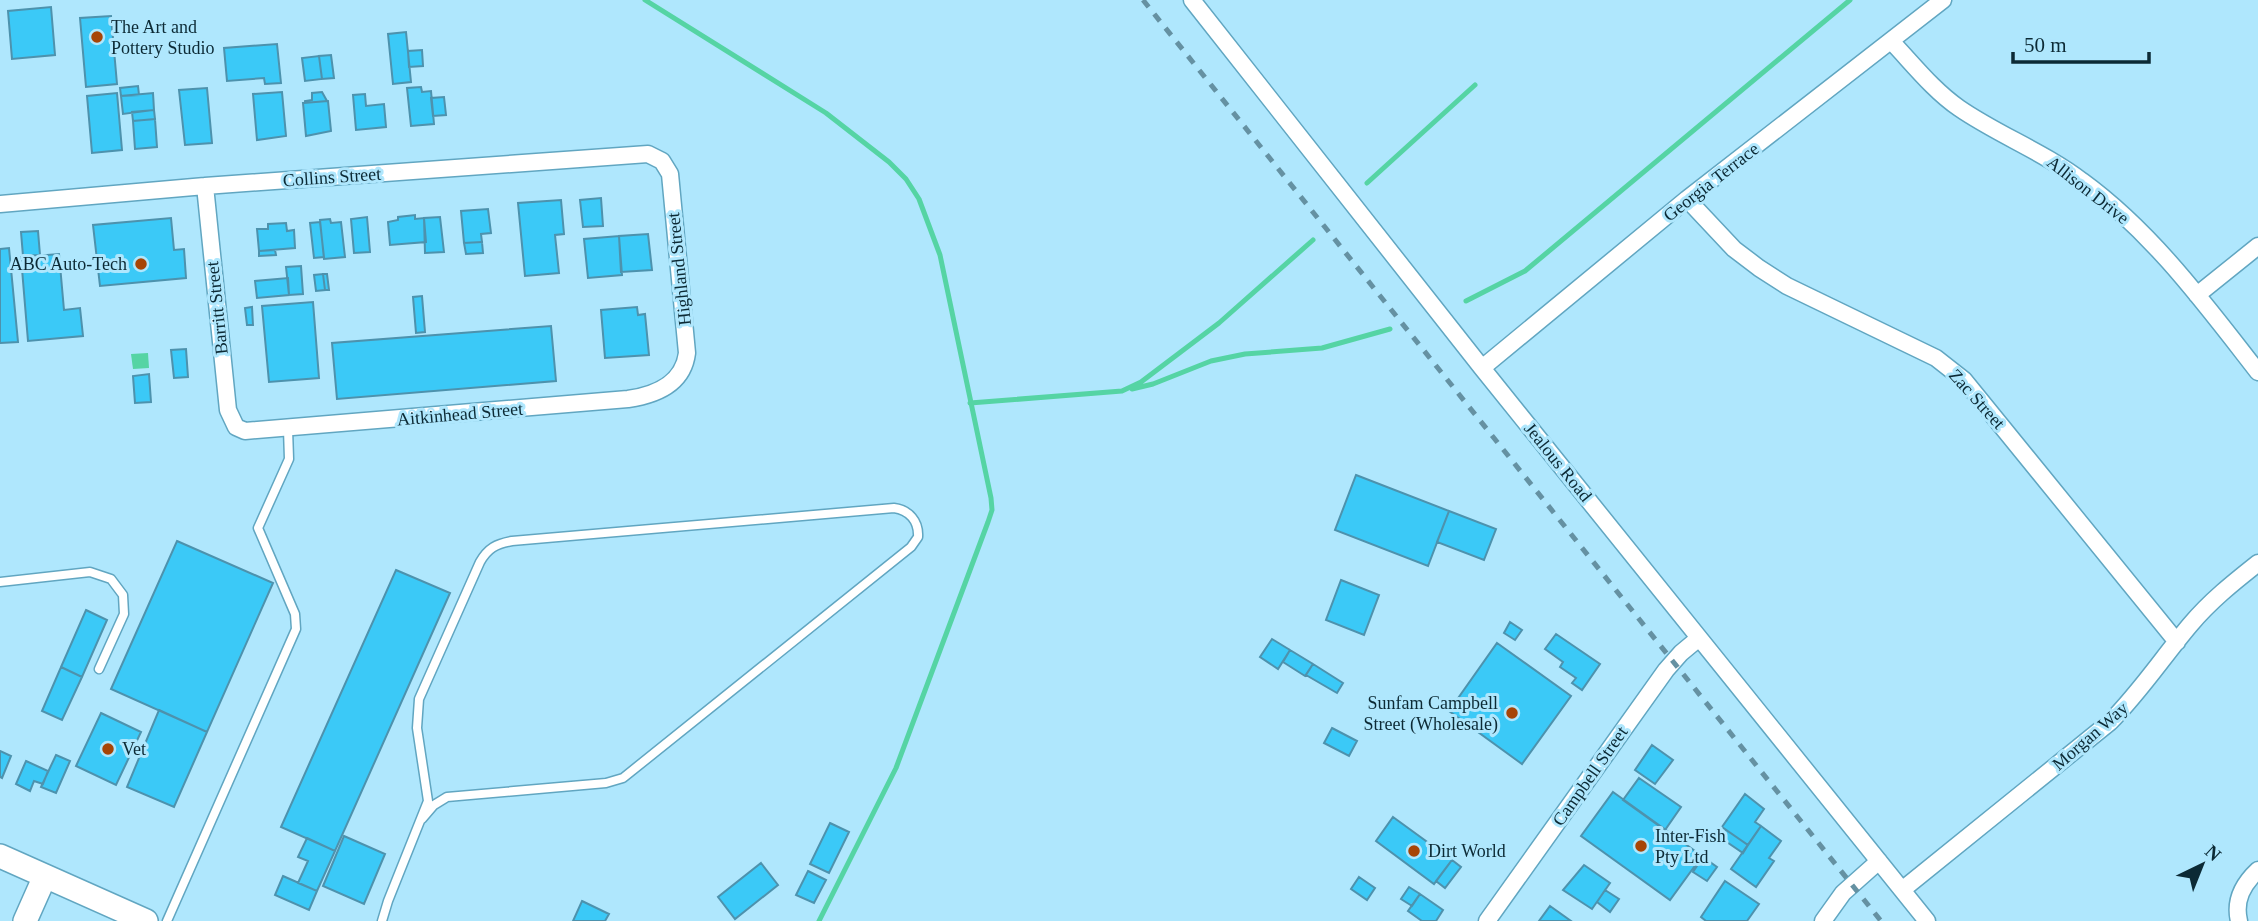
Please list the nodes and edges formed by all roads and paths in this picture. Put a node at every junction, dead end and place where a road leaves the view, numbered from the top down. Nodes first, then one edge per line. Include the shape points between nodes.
1 (1192, 0) edge
2 (1943, 0) edge
3 (1891, 41) junction
4 (662, 161) joint
5 (205, 186) junction
6 (1687, 199) junction
7 (0, 204) edge
8 (2258, 246) edge
9 (2197, 295) junction
10 (1482, 368) junction
11 (2258, 372) edge
12 (677, 376) joint
13 (236, 427) joint
14 (288, 429) junction
15 (2258, 563) edge
16 (0, 582) edge
17 (1699, 638) junction
18 (2177, 642) junction
19 (99, 669) dead end
20 (422, 818) junction
21 (0, 856) edge
22 (1879, 861) junction
23 (2258, 870) edge
24 (46, 876) junction
25 (1902, 890) junction
26 (26, 921) edge
27 (146, 921) edge
28 (167, 921) edge
29 (382, 921) edge
30 (1487, 921) edge
31 (1823, 921) edge
32 (1927, 921) edge
33 (2239, 921) edge

1 - 10 street, Jealous Road
2 - 3 street, Georgia Terrace
3 - 6 street, Georgia Terrace
3 - 9 street, Allison Drive via 1961,110 2047,157 2115,207
4 - 5 street, Collins Street via 640,154
4 - 12 street, Highland Street via 670,174 687,353
5 - 7 street, Collins Street
5 - 13 street, Barritt Street via 228,410
6 - 10 street, Georgia Terrace
6 - 18 street, Zac Street via 1734,249 1777,280 1936,358 1964,380
8 - 9 street
9 - 11 street, Allison Drive
10 - 17 street, Jealous Road
12 - 14 street, Aitkinhead Street via 659,391 628,399
13 - 14 street, Aitkinhead Street via 253,432
14 - 28 lane via 289,460 258,528 295,614 296,629
15 - 18 street, Morgan Way via 2218,596
16 - 19 lane via 90,572 111,579 123,595 124,614
17 - 22 street, Jealous Road
17 - 30 street, Campbell Street via 1666,670
18 - 25 street, Morgan Way via 2110,722
20 - 20 lane via 440,800 456,795 623,778 911,547 918,537 914,519 894,508 512,541 493,547 480,562 419,699 417,728 429,801
20 - 29 lane
21 - 24 main road
22 - 25 street, Jealous Road
22 - 31 street via 1843,893
23 - 33 street via 2238,902
24 - 26 main road
24 - 27 main road
25 - 32 street, Jealous Road

